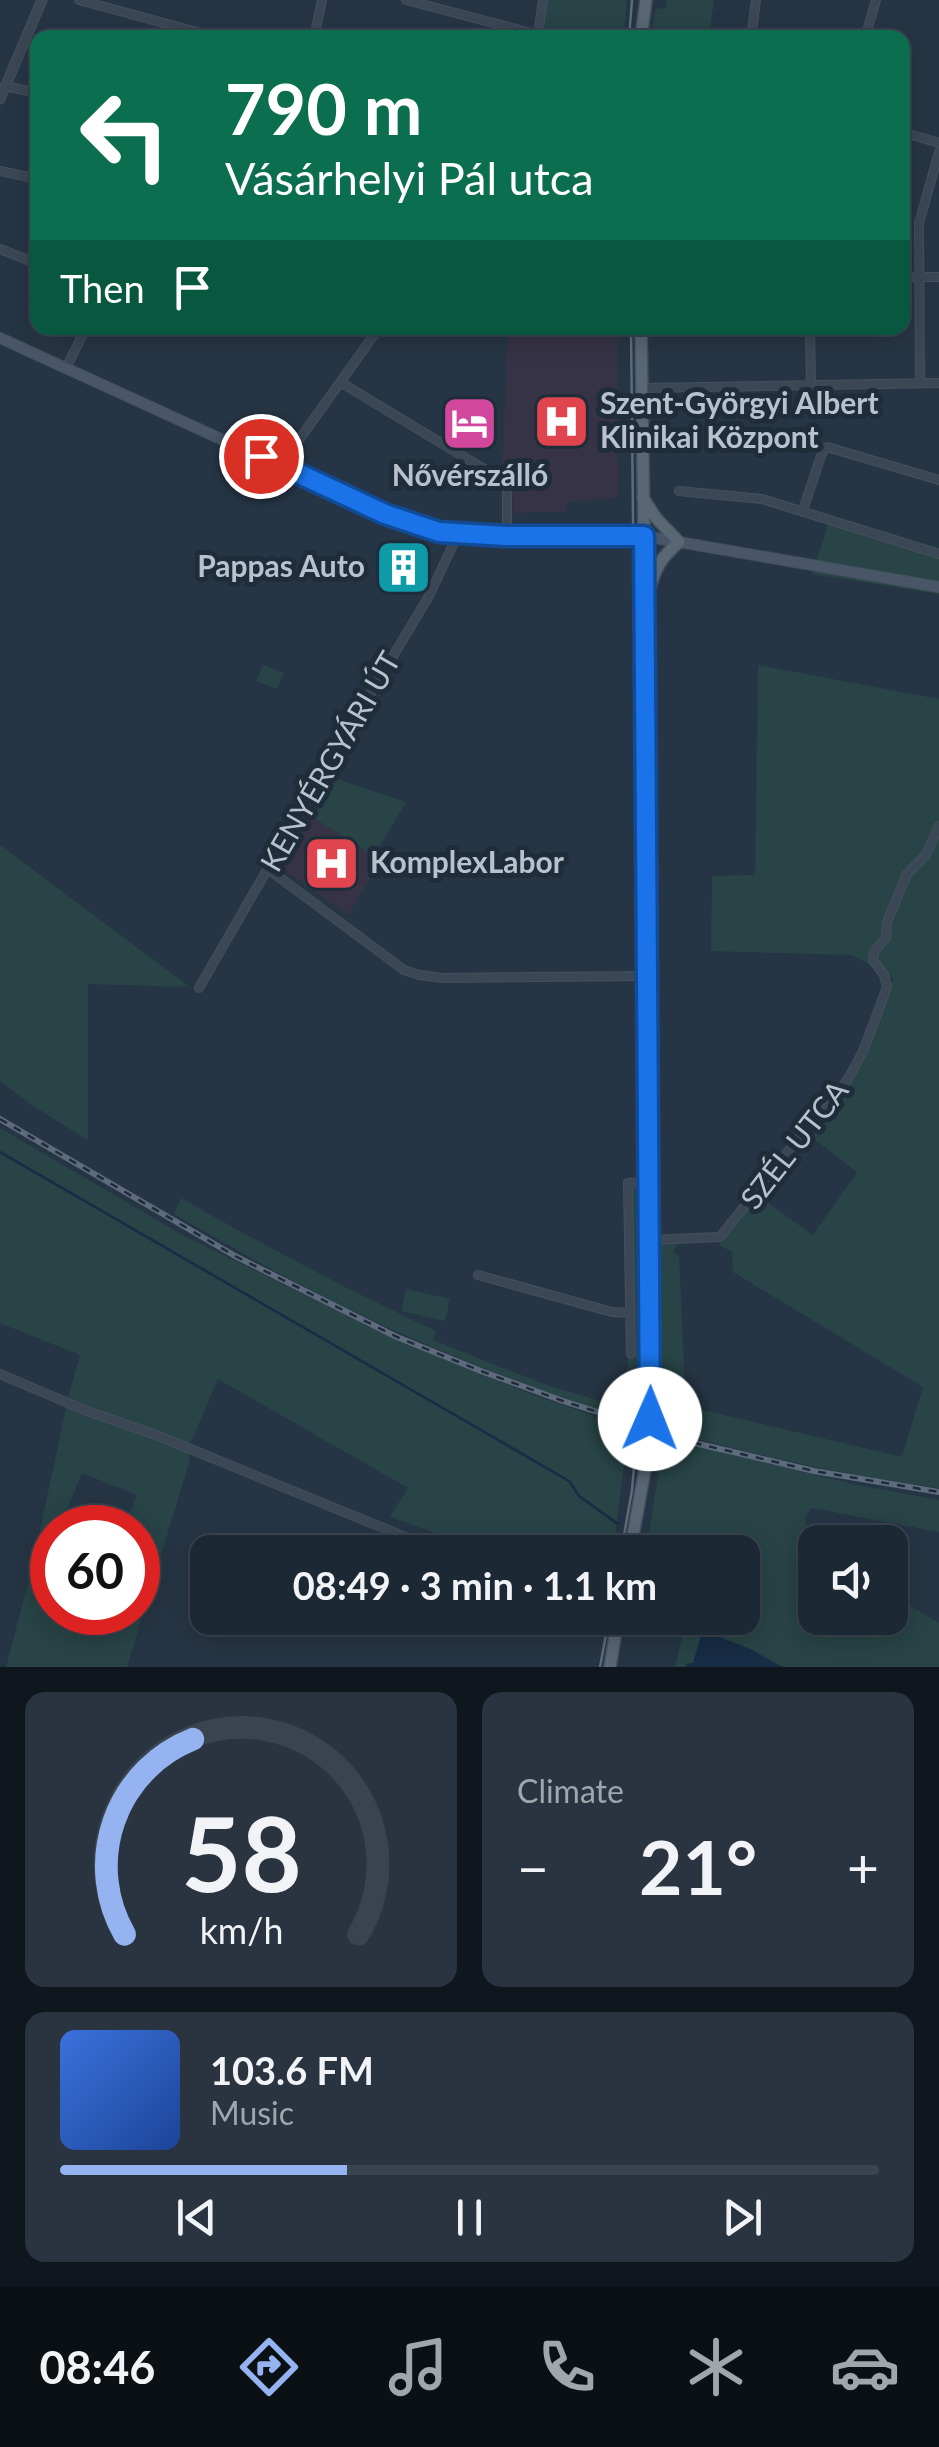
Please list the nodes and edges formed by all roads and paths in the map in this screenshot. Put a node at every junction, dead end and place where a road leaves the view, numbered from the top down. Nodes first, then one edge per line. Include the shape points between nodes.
1 (42, 0) edge
2 (80, 0) edge
3 (322, 0) edge
4 (406, 0) edge
5 (543, 0) edge
6 (646, 0) edge
7 (756, 0) edge
8 (876, 0) edge
9 (189, 30) edge
10 (316, 30) edge
11 (522, 30) edge
12 (539, 30) edge
13 (642, 30) edge
14 (752, 30) edge
15 (867, 30) edge
16 (5, 86) junction
17 (30, 91) edge
18 (0, 99) edge
19 (910, 134) edge
20 (939, 143) edge
21 (939, 152) edge
22 (0, 171) edge
23 (30, 177) edge
24 (0, 249) edge
25 (30, 261) edge
26 (939, 276) edge
27 (910, 277) edge
28 (918, 277) junction
29 (82, 335) edge
30 (374, 335) edge
31 (641, 335) edge
32 (810, 335) edge
33 (0, 338) edge
34 (66, 368) junction
35 (340, 382) junction
36 (920, 383) junction
37 (939, 383) edge
38 (810, 384) junction
39 (642, 388) junction
40 (281, 465) junction
41 (939, 480) edge
42 (679, 490) dead end
43 (642, 496) junction
44 (803, 510) junction
45 (458, 534) junction
46 (506, 536) junction
47 (644, 536) junction
48 (679, 542) junction
49 (939, 554) edge
50 (939, 587) edge
51 (646, 605) junction
52 (939, 826) edge
53 (268, 870) junction
54 (647, 976) junction
55 (198, 988) dead end
56 (649, 1182) junction
57 (650, 1240) junction
58 (478, 1275) dead end
59 (630, 1313) junction
60 (631, 1354) dead end
61 (0, 1374) edge
62 (401, 1535) edge
63 (633, 1535) edge
64 (615, 1635) edge
65 (610, 1667) edge

1 - 16 street
2 - 9 street
3 - 10 street
4 - 11 street
5 - 12 street
6 - 13 main road
7 - 14 street
8 - 15 street
16 - 17 street
16 - 18 street
19 - 20 street
21 - 28 street via 919,222
22 - 23 street
24 - 25 street
26 - 28 street
27 - 28 street
28 - 36 street
29 - 34 street
30 - 35 street
31 - 39 main road
32 - 38 street
33 - 34 main road
34 - 40 main road
35 - 40 street
35 - 46 street via 507,486
36 - 37 street
36 - 38 street
38 - 39 street
39 - 43 main road
40 - 45 main road via 385,514
41 - 44 street via 827,447
42 - 44 street
43 - 47 main road
43 - 48 main road
44 - 49 street
45 - 46 main road
45 - 53 street, KENYÉRGYÁRI ÚT via 430,596
46 - 47 main road
47 - 48 main road
47 - 51 main road
48 - 50 main road
48 - 51 main road via 661,558
51 - 54 main road
52 - 57 street, SZÉL UTCA via 906,874 886,937 874,952 885,994 838,1095 720,1237
53 - 54 street via 419,976
53 - 55 street, KENYÉRGYÁRI ÚT
54 - 56 main road
56 - 57 main road
56 - 59 street via 628,1183
57 - 63 main road via 649,1430
58 - 59 street
59 - 60 street
61 - 62 street
64 - 65 main road

